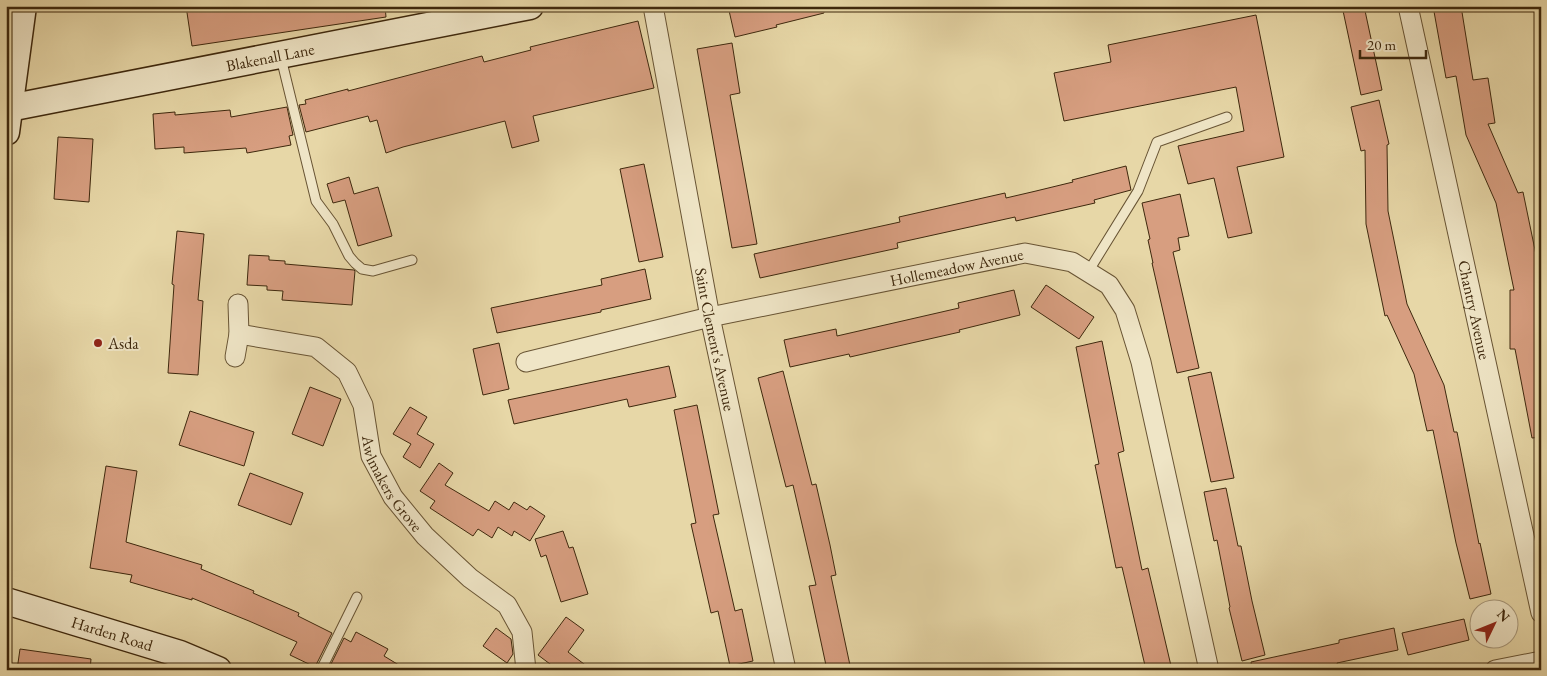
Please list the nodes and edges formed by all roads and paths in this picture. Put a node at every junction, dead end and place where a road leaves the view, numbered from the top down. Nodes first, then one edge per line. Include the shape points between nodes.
1 (23, 6) edge
2 (530, 6) edge
3 (653, 6) edge
4 (1408, 6) edge
5 (280, 56) junction
6 (1227, 117) dead end
7 (8, 120) edge
8 (412, 260) dead end
9 (1088, 272) junction
10 (238, 304) dead end
11 (710, 317) junction
12 (239, 334) junction
13 (235, 357) dead end
14 (526, 362) dead end
15 (357, 597) dead end
16 (6, 601) edge
17 (1541, 613) edge
18 (1541, 661) edge
19 (218, 670) edge
20 (321, 670) edge
21 (526, 670) edge
22 (786, 670) edge
23 (1209, 670) edge
24 (1495, 670) edge

1 - 7 street
2 - 5 street, Blakenall Lane
3 - 11 street, Saint Clement's Avenue
4 - 17 street, Chantry Avenue
5 - 7 street, Blakenall Lane
5 - 8 lane via 313,192 349,256 369,271
6 - 9 lane via 1157,142 1138,191
9 - 11 street, Hollemeadow Avenue via 1072,262 1026,253
9 - 23 street, Hollemeadow Avenue via 1109,285 1125,310 1141,362
10 - 12 street
11 - 14 street, Hollemeadow Avenue
11 - 22 street, Saint Clement's Avenue
12 - 13 street
12 - 21 street, Awlmakers Grove via 316,347 347,372 363,405 371,456 393,497 425,536 470,578 507,605 522,632
15 - 20 lane
16 - 19 street, Harden Road
18 - 24 street

